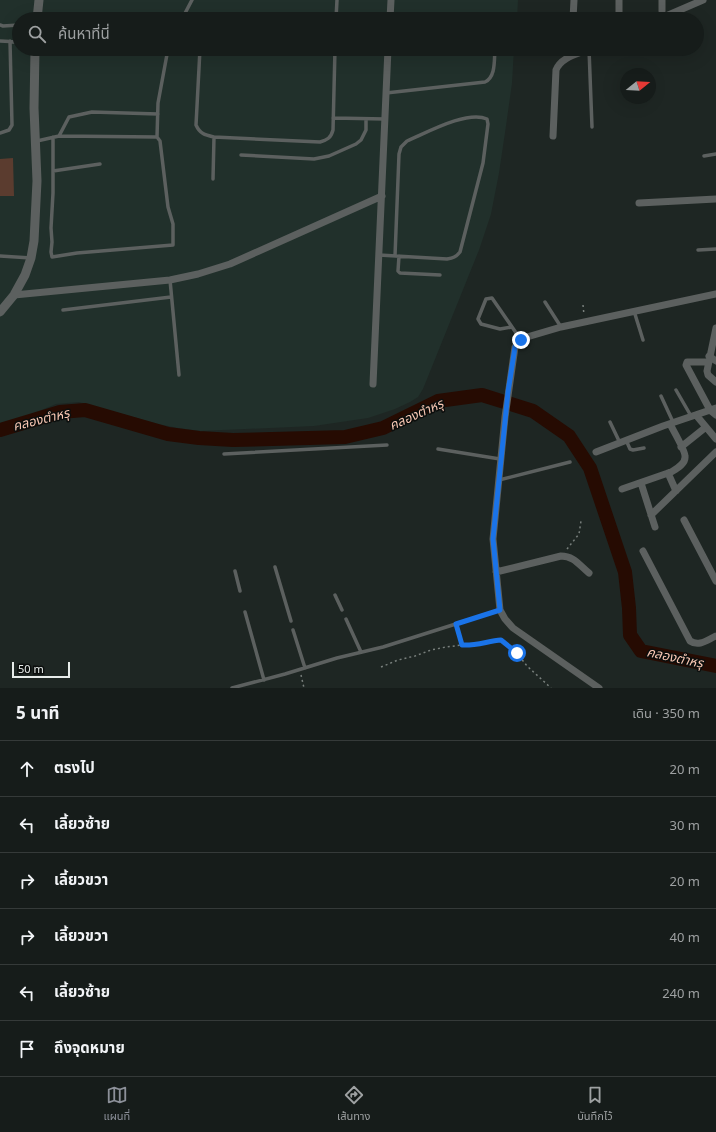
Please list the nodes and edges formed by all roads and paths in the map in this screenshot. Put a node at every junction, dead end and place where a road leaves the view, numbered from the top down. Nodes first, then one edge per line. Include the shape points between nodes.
1 (39, 0) edge
2 (192, 0) edge
3 (337, 0) edge
4 (391, 0) edge
5 (574, 0) edge
6 (618, 0) edge
7 (662, 0) edge
8 (703, 0) edge
9 (662, 11) dead end
10 (38, 12) edge
11 (186, 12) edge
12 (336, 12) edge
13 (390, 12) edge
14 (574, 12) edge
15 (619, 12) edge
16 (675, 12) edge
17 (0, 25) edge
18 (12, 25) edge
19 (0, 41) edge
20 (10, 41) joint
21 (35, 56) edge
22 (167, 56) edge
23 (200, 56) edge
24 (335, 56) edge
25 (388, 56) edge
26 (494, 56) edge
27 (572, 56) edge
28 (589, 56) edge
29 (386, 93) junction
30 (158, 114) junction
31 (333, 118) junction
32 (366, 119) junction
33 (385, 119) junction
34 (592, 127) dead end
35 (0, 133) edge
36 (59, 136) junction
37 (553, 136) dead end
38 (53, 137) junction
39 (157, 137) junction
40 (214, 137) junction
41 (36, 142) junction
42 (716, 154) edge
43 (241, 155) dead end
44 (704, 156) dead end
45 (100, 164) dead end
46 (53, 170) junction
47 (213, 179) dead end
48 (382, 196) junction
49 (716, 199) edge
50 (639, 203) dead end
51 (716, 248) edge
52 (698, 250) dead end
53 (379, 255) junction
54 (0, 256) edge
55 (397, 256) junction
56 (31, 258) junction
57 (440, 275) dead end
58 (170, 280) junction
59 (716, 294) edge
60 (14, 295) junction
61 (172, 297) junction
62 (545, 302) dead end
63 (583, 305) dead end
64 (63, 310) dead end
65 (634, 311) junction
66 (0, 312) edge
67 (585, 322) junction
68 (512, 327) junction
69 (561, 327) junction
70 (716, 328) edge
71 (715, 335) edge
72 (521, 340) junction
73 (643, 340) dead end
74 (709, 359) junction
75 (716, 361) edge
76 (179, 375) dead end
77 (716, 382) edge
78 (373, 384) dead end
79 (676, 390) dead end
80 (661, 396) dead end
81 (713, 409) edge
82 (693, 415) junction
83 (716, 415) edge
84 (610, 422) dead end
85 (672, 423) junction
86 (706, 427) junction
87 (716, 439) edge
88 (623, 441) junction
89 (387, 445) dead end
90 (681, 447) junction
91 (644, 448) dead end
92 (438, 450) dead end
93 (596, 452) dead end
94 (716, 452) edge
95 (224, 454) dead end
96 (501, 459) junction
97 (570, 462) dead end
98 (668, 473) junction
99 (499, 480) junction
100 (641, 483) junction
101 (622, 489) dead end
102 (676, 492) junction
103 (651, 515) junction
104 (684, 520) dead end
105 (581, 521) dead end
106 (655, 526) dead end
107 (643, 551) dead end
108 (561, 556) junction
109 (275, 567) dead end
110 (235, 571) dead end
111 (496, 572) junction
112 (589, 573) dead end
113 (716, 581) edge
114 (240, 591) dead end
115 (335, 595) dead end
116 (342, 610) dead end
117 (500, 610) junction
118 (245, 612) dead end
119 (346, 619) dead end
120 (291, 621) dead end
121 (456, 624) junction
122 (293, 630) dead end
123 (716, 636) edge
124 (462, 645) junction
125 (361, 652) junction
126 (381, 667) dead end
127 (305, 668) junction
128 (300, 670) junction
129 (264, 680) junction
130 (232, 688) edge
131 (304, 688) edge
132 (551, 688) edge
133 (599, 688) edge

1 - 10 street
2 - 11 lane
3 - 12 lane
4 - 13 street
5 - 14 street
6 - 15 street
7 - 9 street
8 - 16 street
17 - 18 lane
19 - 20 lane
20 - 35 lane via 12,125 9,130
21 - 41 street
22 - 30 lane
23 - 40 lane via 196,125 204,135
24 - 31 lane
25 - 29 street
26 - 29 lane via 493,76 485,82
27 - 37 street via 562,60 556,70
28 - 34 lane
29 - 33 street
30 - 36 lane via 92,112 69,117
30 - 39 lane
31 - 32 lane
31 - 40 lane via 331,136 320,142
32 - 33 lane
32 - 43 lane via 366,130 361,140 329,156 314,159
33 - 48 street
36 - 38 lane
36 - 39 lane
38 - 41 lane
38 - 46 lane
39 - 46 lane via 160,141 168,208 173,224 173,245 52,257
40 - 47 lane
41 - 56 street via 37,203
42 - 44 lane
45 - 46 lane
48 - 53 street
48 - 58 street via 230,264
49 - 50 street
51 - 52 lane
53 - 55 lane
53 - 78 street
54 - 56 lane
55 - 55 lane via 401,147 407,141 462,118 487,119 483,162 460,252 457,256 447,259
55 - 57 lane via 400,273
56 - 60 street
58 - 60 street
58 - 61 lane
59 - 65 street
60 - 66 street
61 - 64 lane
61 - 76 lane
62 - 69 lane
63 - 67 path
65 - 67 street
65 - 73 lane
67 - 69 street
68 - 68 lane via 500,329 479,322 486,299 492,298
68 - 72 lane
69 - 72 street
70 - 71 street
71 - 74 street
72 - 96 street via 515,347
74 - 75 street
74 - 77 street via 708,375
74 - 81 street via 687,362 686,365
79 - 82 lane
80 - 85 lane
81 - 82 street
81 - 83 street
82 - 85 street
82 - 86 street
84 - 88 lane
85 - 88 street
85 - 90 street
86 - 87 street
86 - 90 street
88 - 91 lane via 630,449
88 - 93 street
89 - 95 lane
90 - 98 street via 685,456 684,462
92 - 96 lane
94 - 102 street
96 - 99 street
97 - 99 lane
98 - 100 street
98 - 102 street
99 - 111 street via 493,539
100 - 101 street
100 - 103 street
102 - 103 street
103 - 106 street
104 - 113 street
105 - 108 path via 579,534
107 - 123 street via 690,641 700,644
108 - 111 street
108 - 112 street via 572,558
109 - 120 lane
110 - 114 lane
111 - 117 street
115 - 116 lane
117 - 121 lane
117 - 133 street via 513,628
118 - 129 lane
119 - 125 lane
121 - 124 path
121 - 125 lane
122 - 127 lane
124 - 126 path via 431,650
124 - 132 path via 474,646 501,640
125 - 127 lane
127 - 128 lane
128 - 129 lane
128 - 131 path
129 - 130 lane

